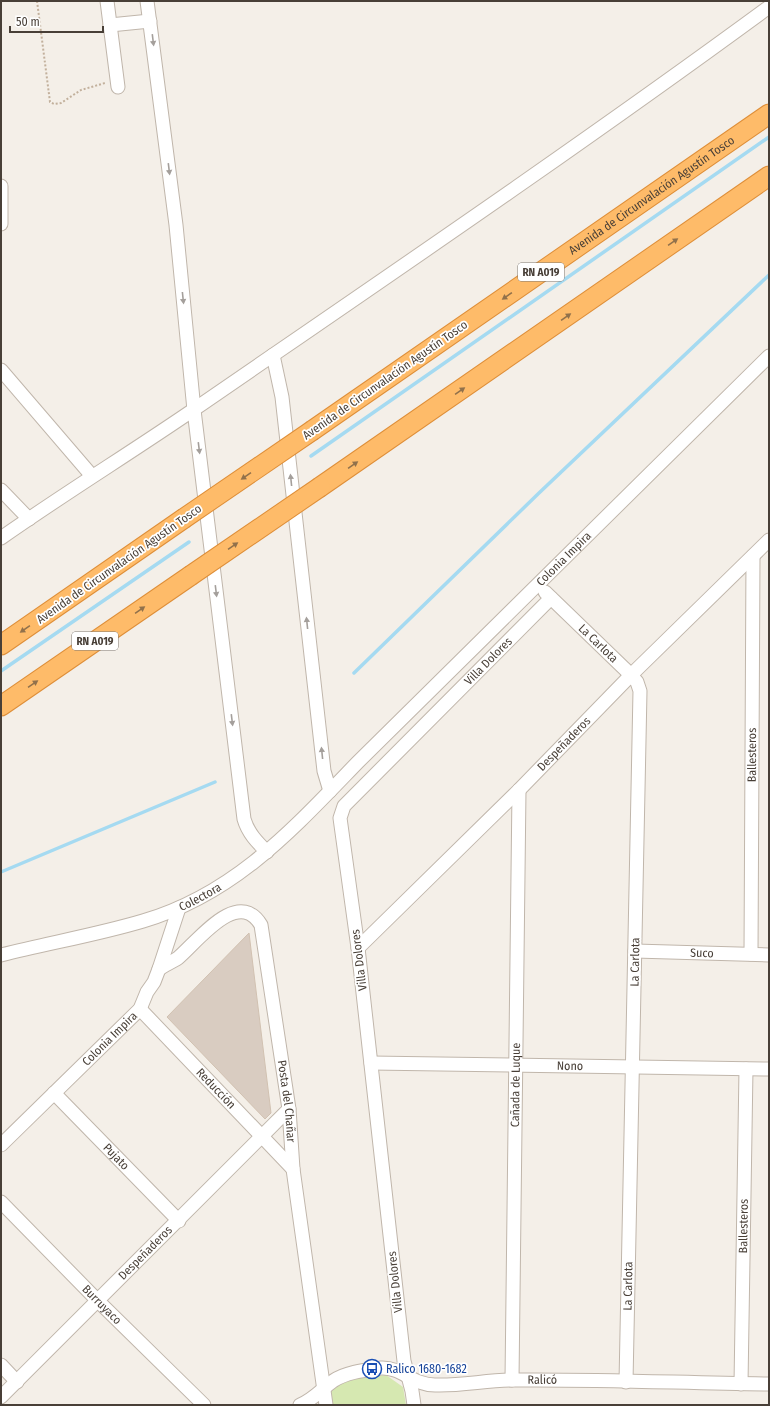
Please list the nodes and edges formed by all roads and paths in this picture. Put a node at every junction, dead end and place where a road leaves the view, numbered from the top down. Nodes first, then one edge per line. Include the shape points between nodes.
1 (37, 1) edge
2 (107, 1) edge
3 (150, 1) edge
4 (769, 7) edge
5 (150, 21) junction
6 (110, 25) junction
7 (118, 83) joint
8 (769, 114) edge
9 (769, 176) edge
10 (1, 186) edge
11 (1, 224) edge
12 (273, 355) junction
13 (769, 356) edge
14 (1, 370) edge
15 (194, 410) junction
16 (92, 476) junction
17 (1, 490) edge
18 (29, 519) junction
19 (1, 538) edge
20 (769, 540) edge
21 (752, 556) junction
22 (538, 585) junction
23 (551, 598) junction
24 (1, 645) edge
25 (631, 675) junction
26 (1, 706) edge
27 (358, 762) joint
28 (519, 790) junction
29 (330, 791) junction
30 (267, 852) junction
31 (179, 908) junction
32 (358, 948) junction
33 (635, 951) junction
34 (751, 954) junction
35 (1, 955) edge
36 (769, 955) edge
37 (159, 969) junction
38 (140, 1009) junction
39 (371, 1063) junction
40 (516, 1065) junction
41 (633, 1067) junction
42 (746, 1069) junction
43 (769, 1070) edge
44 (54, 1093) junction
45 (289, 1110) junction
46 (263, 1136) junction
47 (1, 1145) edge
48 (293, 1169) junction
49 (1, 1202) edge
50 (179, 1220) junction
51 (98, 1301) junction
52 (1, 1365) edge
53 (408, 1377) junction
54 (512, 1380) junction
55 (17, 1382) junction
56 (626, 1382) junction
57 (741, 1384) junction
58 (769, 1384) edge
59 (324, 1388) junction
60 (1, 1397) edge
61 (204, 1405) edge
62 (300, 1405) edge
63 (326, 1405) edge
64 (414, 1405) edge

1 - 7 path via 50,102 60,103 81,90
2 - 6 street
3 - 5 street
4 - 12 street via 680,72
5 - 6 street
5 -> 15 street via 176,226
6 - 7 street
8 -> 24 highway, Avenida de Circunvalación Agustín Tosco / RN A019, bridge
26 -> 9 highway, RN A019, bridge
10 - 11 street
12 - 15 street
29 -> 12 street via 324,771 282,397
13 - 22 street, Colonia Impira
14 - 16 street
15 - 16 street
15 -> 30 street via 244,819 254,839
16 - 18 street
17 - 18 street
18 - 19 street
20 - 21 street, Despeñaderos
21 - 25 street, Despeñaderos
21 - 34 street, Ballesteros
22 - 23 street, La Carlota
22 - 27 street, Colonia Impira
23 - 25 street, La Carlota
23 - 32 street, Villa Dolores via 344,806 340,818
25 - 28 street, Despeñaderos
25 - 33 street, La Carlota via 640,690
27 - 29 street, Colectora
28 - 32 street, Despeñaderos
28 - 40 street, Cañada de Luque
29 - 30 street, Colectora
30 - 31 street, Colectora via 227,882
31 - 35 street, Colectora via 143,921
31 - 37 street, Colonia Impira
32 - 39 street, Villa Dolores
33 - 34 street, Suco
33 - 41 street, La Carlota
34 - 36 street, Suco
37 - 38 street, Colonia Impira
37 - 45 street, Posta del Chañar via 177,958 223,917 244,911 257,918 261,925
38 - 44 street, Colonia Impira
38 - 46 street, Reducción
39 - 40 street, Nono
39 - 53 street, Villa Dolores via 403,1352
40 - 41 street, Nono
40 - 54 street, Cañada de Luque
41 - 42 street, Nono
41 - 56 street, La Carlota
42 - 43 street, Nono
42 - 57 street, Ballesteros
44 - 47 street, Colonia Impira
44 - 50 street, Pujato
45 - 46 street, Despeñaderos
45 - 48 street, Posta del Chañar
46 - 48 street, Reducción
46 - 50 street, Despeñaderos
48 - 59 street, Posta del Chañar
49 - 51 street, Burruyaco
50 - 51 street, Despeñaderos
51 - 55 street, Despeñaderos
51 - 61 street, Burruyaco
52 - 55 street
53 - 54 street, Ralicó via 435,1386
53 - 59 street, Ralicó via 398,1370 381,1368 339,1377
53 - 64 street, Villa Dolores
54 - 56 street, Ralicó
55 - 60 street, Despeñaderos
56 - 57 street, Ralicó
57 - 58 street, Ralicó
59 - 62 street, Ralicó via 311,1400
59 - 63 street, Posta del Chañar

